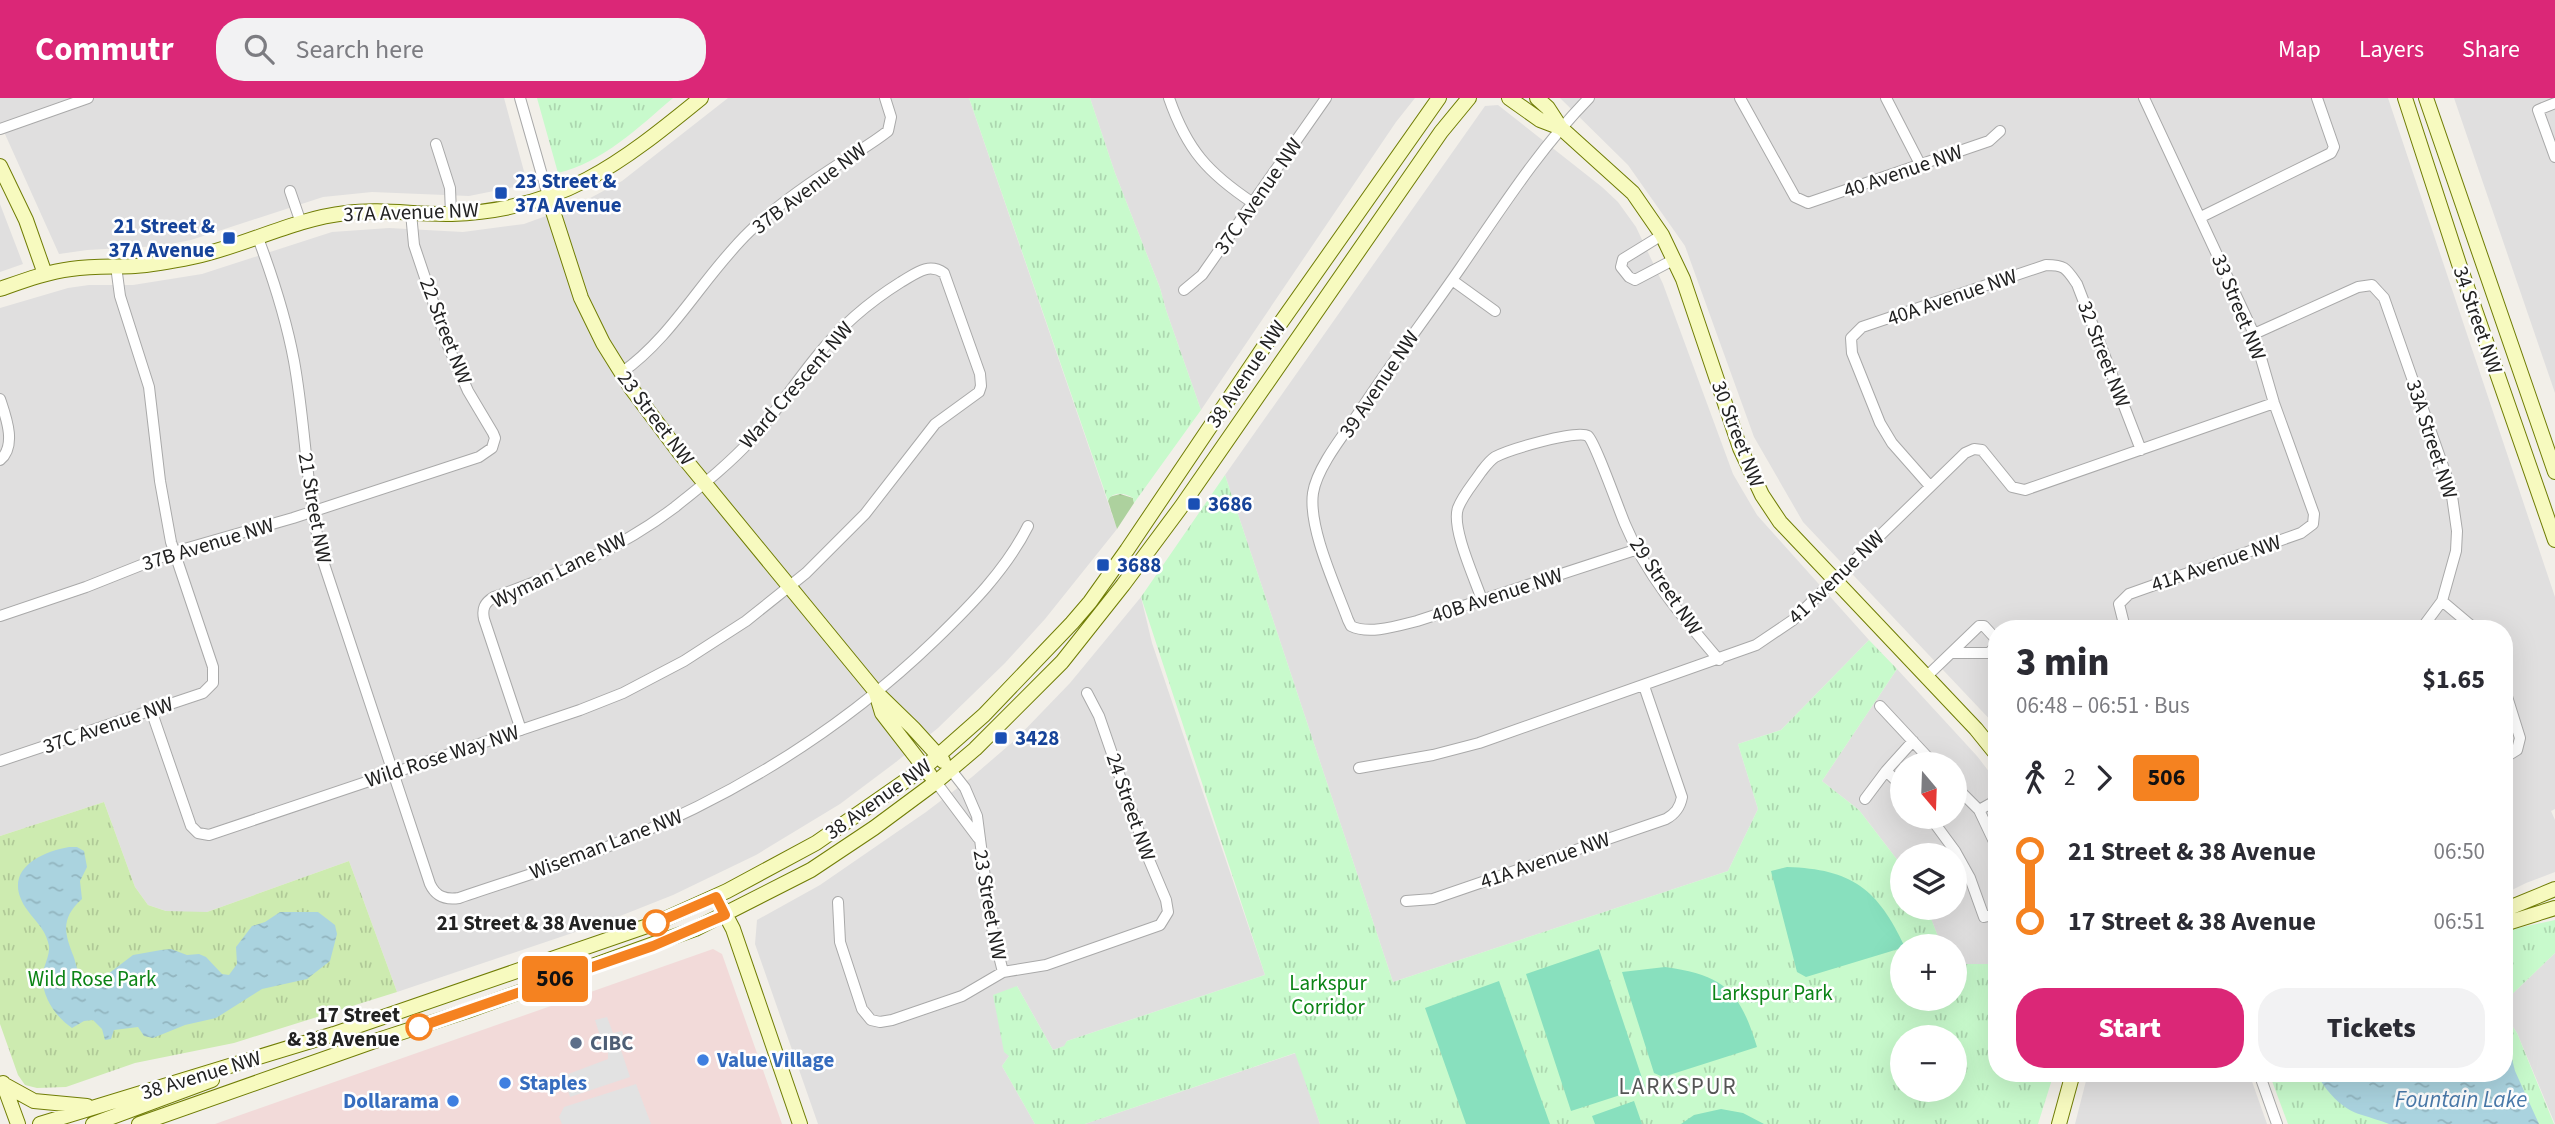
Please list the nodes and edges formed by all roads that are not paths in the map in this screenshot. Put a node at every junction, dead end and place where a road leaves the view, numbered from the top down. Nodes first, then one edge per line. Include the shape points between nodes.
1 (88, 98) edge
2 (520, 98) edge
3 (701, 98) edge
4 (885, 98) edge
5 (1169, 98) edge
6 (1326, 98) edge
7 (1439, 98) edge
8 (1469, 98) edge
9 (1509, 98) edge
10 (1537, 98) edge
11 (1589, 98) edge
12 (1740, 98) edge
13 (1886, 98) edge
14 (2145, 98) edge
15 (2317, 98) edge
16 (2405, 98) edge
17 (2426, 98) edge
18 (2555, 103) edge
19 (1561, 128) junction
20 (0, 129) edge
21 (2000, 131) dead end
22 (436, 144) dead end
23 (2555, 157) edge
24 (1920, 164) junction
25 (0, 166) edge
26 (290, 191) dead end
27 (548, 196) junction
28 (1253, 203) junction
29 (411, 213) junction
30 (451, 214) junction
31 (2201, 217) junction
32 (301, 223) junction
33 (1662, 235) junction
34 (258, 238) junction
35 (1675, 259) junction
36 (2057, 264) joint
37 (116, 267) junction
38 (46, 274) junction
39 (1452, 281) junction
40 (0, 289) edge
41 (1184, 290) dead end
42 (1495, 311) dead end
43 (2253, 334) junction
44 (621, 373) junction
45 (0, 399) edge
46 (2274, 403) junction
47 (494, 444) joint
48 (2141, 450) junction
49 (0, 460) edge
50 (2555, 472) edge
51 (705, 483) junction
52 (1929, 485) junction
53 (312, 512) junction
54 (2313, 524) joint
55 (1028, 526) dead end
56 (2555, 540) edge
57 (1638, 549) junction
58 (174, 552) junction
59 (1836, 580) junction
60 (790, 587) junction
61 (1482, 600) junction
62 (2442, 601) junction
63 (0, 616) edge
64 (2123, 620) edge
65 (2428, 620) edge
66 (2465, 620) edge
67 (1354, 628) joint
68 (1953, 653) dead end
69 (1719, 660) junction
70 (1926, 677) junction
71 (1644, 686) junction
72 (876, 692) junction
73 (1087, 693) dead end
74 (1880, 706) dead end
75 (151, 710) junction
76 (2513, 716) edge
77 (521, 730) junction
78 (1913, 741) junction
79 (1988, 744) edge
80 (1923, 752) edge
81 (2513, 755) edge
82 (939, 756) junction
83 (0, 761) edge
84 (924, 768) junction
85 (1359, 768) dead end
86 (951, 770) junction
87 (1886, 771) junction
88 (393, 772) junction
89 (1890, 775) edge
90 (936, 782) junction
91 (1967, 798) edge
92 (1865, 799) dead end
93 (1988, 805) edge
94 (1979, 810) junction
95 (1988, 829) edge
96 (1940, 830) edge
97 (978, 838) junction
98 (2555, 888) edge
99 (716, 897) junction
100 (1406, 901) dead end
101 (838, 902) dead end
102 (2513, 906) edge
103 (2555, 908) edge
104 (725, 915) junction
105 (1988, 916) edge
106 (2513, 922) edge
107 (1003, 972) junction
108 (278, 1052) junction
109 (2, 1079) edge
110 (2071, 1082) edge
111 (2262, 1082) edge
112 (92, 1107) junction
113 (18, 1124) edge
114 (40, 1124) edge
115 (93, 1124) edge
116 (139, 1124) edge
117 (800, 1124) edge
118 (2059, 1124) edge
119 (2277, 1124) edge

1 - 20 street
2 - 27 street, 23 Street NW
3 - 27 main road, 37A Avenue NW via 617,163
4 - 44 street, 37B Avenue NW via 891,117 888,131 803,188 750,231 702,284 661,340
5 - 28 street via 1187,142 1200,159 1216,177
6 - 28 street, 37C Avenue NW
7 - 82 main road, 38 Avenue NW via 1090,601 984,715
8 - 86 main road, 38 Avenue NW via 1123,585 1062,662
9 - 19 main road, 30 Street NW via 1540,120
10 - 19 main road, 30 Street NW
11 - 19 street, 39 Avenue NW
12 - 24 street, 40 Avenue NW via 1795,198 1802,202
13 - 24 street
14 - 31 street, 33 Street NW
15 - 31 street via 2333,150
16 - 56 main road, 34 Street NW
17 - 50 main road, 34 Street NW
18 - 23 street via 2538,110
19 - 33 main road, 30 Street NW via 1633,193
19 - 39 street, 39 Avenue NW
21 - 24 street, 40 Avenue NW via 1989,141
22 - 30 street via 450,188
25 - 38 main road
26 - 32 street
27 - 30 main road, 37A Avenue NW via 514,206
27 - 44 main road, 23 Street NW via 581,298
28 - 41 street, 37C Avenue NW via 1202,275
29 - 30 main road, 37A Avenue NW
29 - 32 main road, 37A Avenue NW via 359,211
29 - 47 street, 22 Street NW via 414,246 445,337 493,433
31 - 43 street, 33 Street NW
32 - 34 main road, 37A Avenue NW
33 - 35 main road, 30 Street NW
33 - 35 street via 1623,259 1621,267 1635,280
34 - 37 main road, 37A Avenue NW via 186,259
34 - 53 street, 21 Street NW via 283,309 294,362
35 - 59 main road, 30 Street NW via 1751,473 1780,522
36 - 48 street, 32 Street NW via 2067,269 2077,284
36 - 52 street, 40A Avenue NW via 1862,327 1851,338 1852,354 1880,424
37 - 38 main road, 37A Avenue NW
37 - 58 street via 120,296 149,387
38 - 40 main road, 37A Avenue NW
39 - 42 street
39 - 67 street, 39 Avenue NW via 1323,467 1313,491 1316,529
43 - 46 street, 33 Street NW
43 - 62 street, 33A Street NW via 2348,291 2372,285 2385,298 2451,489 2456,551
44 - 51 main road, 23 Street NW
45 - 49 street via 9,447
46 - 48 street, 41 Avenue NW
46 - 54 street, 33 Street NW via 2314,514
47 - 53 street, 37B Avenue NW via 479,457
48 - 52 street, 41 Avenue NW via 2025,490 2012,487 1982,450 1974,449
51 - 60 main road, 23 Street NW
51 - 60 street, Ward Crescent NW via 750,442 823,348 862,310 919,271 933,268 944,273 981,386 935,424 865,514
51 - 77 street, Wyman Lane NW via 601,553 485,604 484,619
52 - 59 street, 41 Avenue NW
53 - 58 street, 37B Avenue NW
53 - 88 street, 21 Street NW via 323,561
54 - 64 street, 41A Avenue NW via 2301,533 2129,594 2119,604
55 - 72 street, Wiseman Lane NW via 1017,549 975,598
57 - 61 street, 40B Avenue NW
57 - 61 street, 29 Street NW via 1597,449 1583,434 1493,458 1463,499 1456,519
57 - 69 street, 29 Street NW via 1665,593
58 - 63 street, 37B Avenue NW
58 - 75 street, 37C Avenue NW via 213,667 213,683 202,693
59 - 69 street, 41 Avenue NW via 1769,638
59 - 70 main road, 30 Street NW
60 - 72 main road, 23 Street NW
60 - 77 street, Wild Rose Way NW via 723,638 665,672 601,702
61 - 67 street, 40B Avenue NW via 1402,625
62 - 65 street
62 - 66 street
68 - 70 street
69 - 71 street, 41 Avenue NW
70 - 79 main road, 30 Street NW
71 - 85 street, 41 Avenue NW via 1459,749
71 - 100 street, 41A Avenue NW via 1681,793 1679,807 1666,819 1433,899
72 - 82 main road, 23 Street NW
72 - 84 main road, 23 Street NW via 882,713
72 - 88 street, Wiseman Lane NW via 786,758 704,804 621,842 452,899 433,890
73 - 107 street, 24 Street NW via 1168,912 1151,930 1045,965
74 - 78 street
75 - 83 street, 37C Avenue NW
75 - 88 street, Wild Rose Way NW via 189,821 204,835
76 - 81 street via 2520,738
77 - 88 street, Wild Rose Way NW
78 - 80 street
78 - 87 street
82 - 84 main road, 38 Avenue NW
82 - 86 main road, 23 Street NW
84 - 90 main road, 23 Street NW
84 - 99 main road, 38 Avenue NW via 816,843
86 - 90 main road, 38 Avenue NW
86 - 97 street, 23 Street NW via 975,809
87 - 89 street
87 - 92 street
90 - 97 street, 23 Street NW
90 - 104 main road, 38 Avenue NW via 837,853
91 - 94 street
93 - 94 street
94 - 95 street
96 - 105 street via 1970,878 1984,917
97 - 107 street, 23 Street NW
98 - 102 main road
99 - 104 main road
99 - 108 main road, 38 Avenue NW via 597,944
101 - 107 street via 842,952 864,1014 875,1021 937,1006
103 - 106 main road
104 - 116 main road, 38 Avenue NW via 467,1012
104 - 117 main road
108 - 112 main road, 38 Avenue NW
108 - 115 main road
109 - 112 main road via 34,1101
109 - 113 main road
110 - 118 main road
111 - 119 street
112 - 114 main road, 38 Avenue NW

